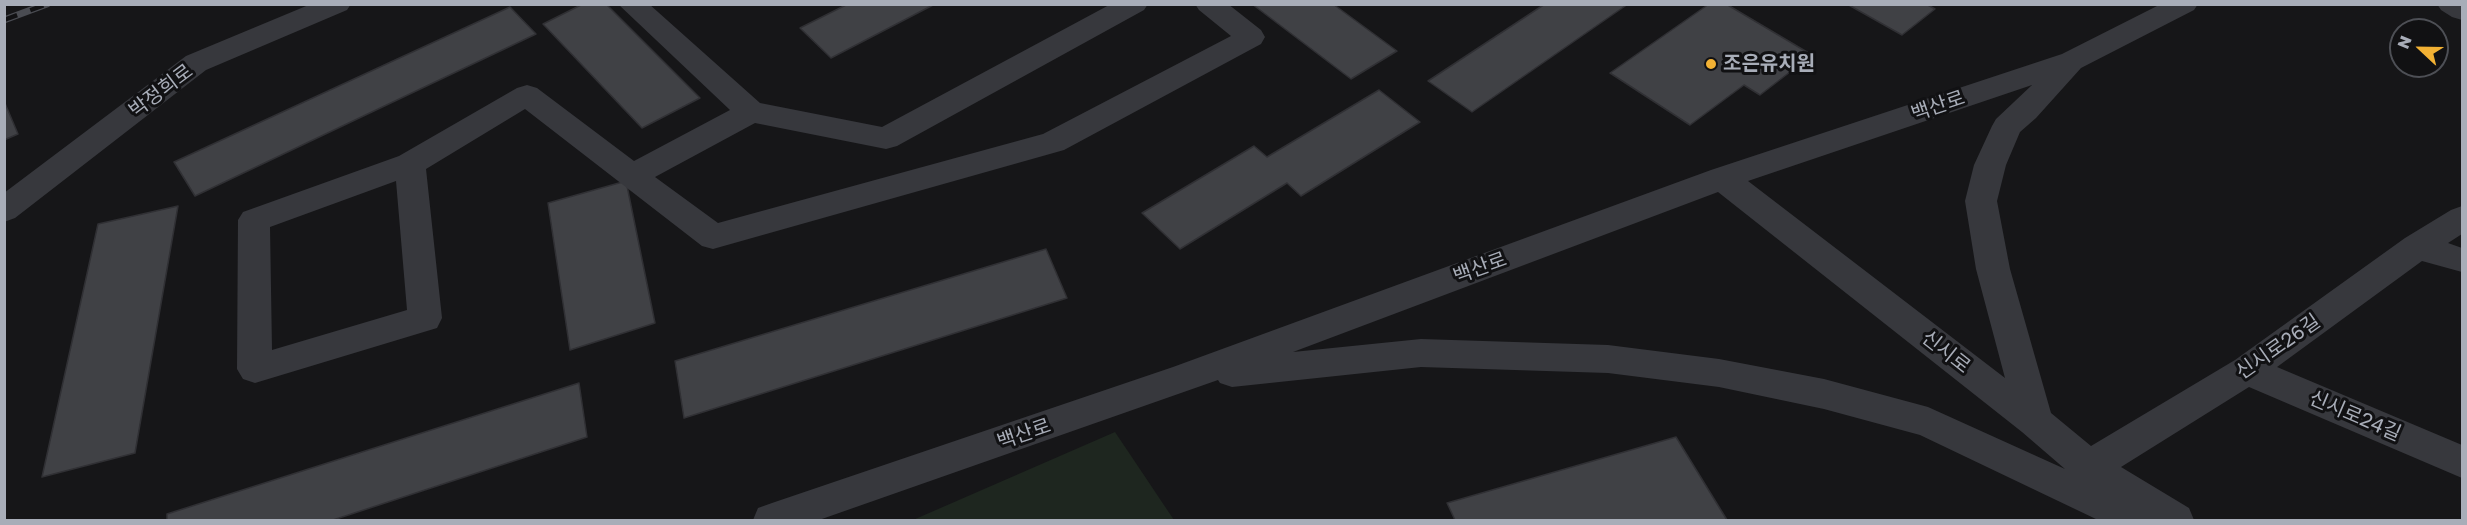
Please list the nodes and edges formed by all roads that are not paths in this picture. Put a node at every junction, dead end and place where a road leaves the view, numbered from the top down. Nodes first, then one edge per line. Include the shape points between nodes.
1 (337, 4) edge
2 (632, 4) edge
3 (1134, 4) edge
4 (1209, 4) edge
5 (2184, 4) edge
6 (2451, 4) edge
7 (2463, 11) edge
8 (2072, 61) junction
9 (752, 112) junction
10 (410, 164) junction
11 (632, 176) junction
12 (1722, 178) junction
13 (4, 210) edge
14 (2463, 218) edge
15 (2417, 247) junction
16 (2463, 260) edge
17 (2247, 370) junction
18 (1185, 378) junction
19 (2035, 421) junction
20 (2463, 462) edge
21 (2089, 467) junction
22 (772, 520) edge
23 (2135, 520) edge
24 (2175, 520) edge

1 - 13 street, 박정희로 via 196,63
2 - 9 street
3 - 9 street via 886,138
4 - 11 street via 1251,37 1053,142 713,237
5 - 8 street, 백산로
6 - 7 street
8 - 12 street, 백산로
8 - 19 street via 2007,126 1990,165 1981,201 1993,269
9 - 11 street
10 - 10 street via 254,220 255,369 425,318
10 - 11 street via 527,95
12 - 18 street, 백산로
12 - 19 street, 신시로
14 - 15 street, 신시로26길
15 - 16 street
15 - 17 street, 신시로26길
17 - 20 street, 신시로24길
17 - 21 street, 신시로26길
18 - 22 street, 백산로
18 - 23 street via 1421,353 1608,359 1719,373 1824,394 1928,422
19 - 21 street, 신시로
21 - 24 street, 신시로

